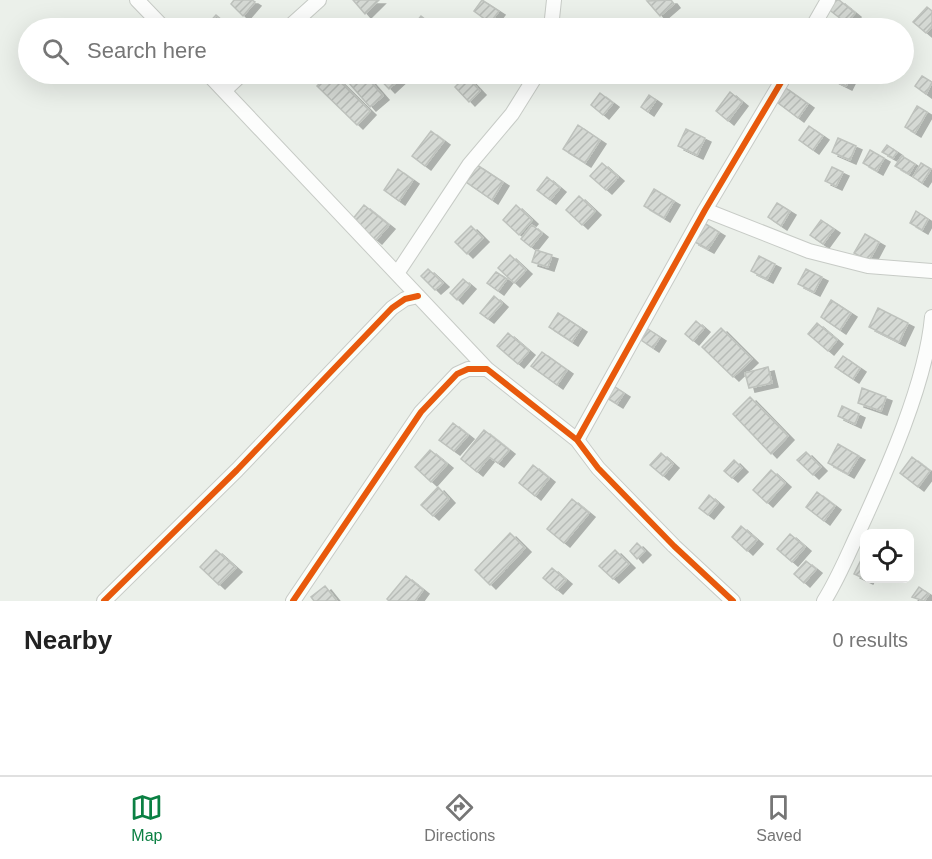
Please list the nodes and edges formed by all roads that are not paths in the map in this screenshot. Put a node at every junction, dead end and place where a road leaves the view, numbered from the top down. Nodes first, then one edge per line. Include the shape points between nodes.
1 (137, 0) edge
2 (319, 0) edge
3 (554, 0) edge
4 (828, 0) edge
5 (154, 18) edge
6 (299, 18) edge
7 (552, 18) edge
8 (818, 18) edge
9 (219, 84) edge
10 (231, 84) edge
11 (531, 84) edge
12 (780, 84) edge
13 (225, 90) junction
14 (705, 210) junction
15 (398, 272) junction
16 (932, 272) edge
17 (418, 296) junction
18 (932, 317) edge
19 (487, 369) junction
20 (578, 440) junction
21 (104, 601) edge
22 (293, 601) edge
23 (733, 601) edge
24 (824, 601) edge

1 - 5 street
2 - 6 street
3 - 7 street
4 - 8 street
9 - 13 street
10 - 13 street
11 - 15 street via 512,114 462,175
12 - 14 street
13 - 15 street
14 - 16 street via 809,251 868,266
14 - 20 street
15 - 17 street
17 - 19 street
17 - 21 street via 392,308 237,470
18 - 24 street via 909,410 875,495
19 - 20 street
19 - 22 street via 468,369 457,374 421,412
20 - 23 street via 598,468

